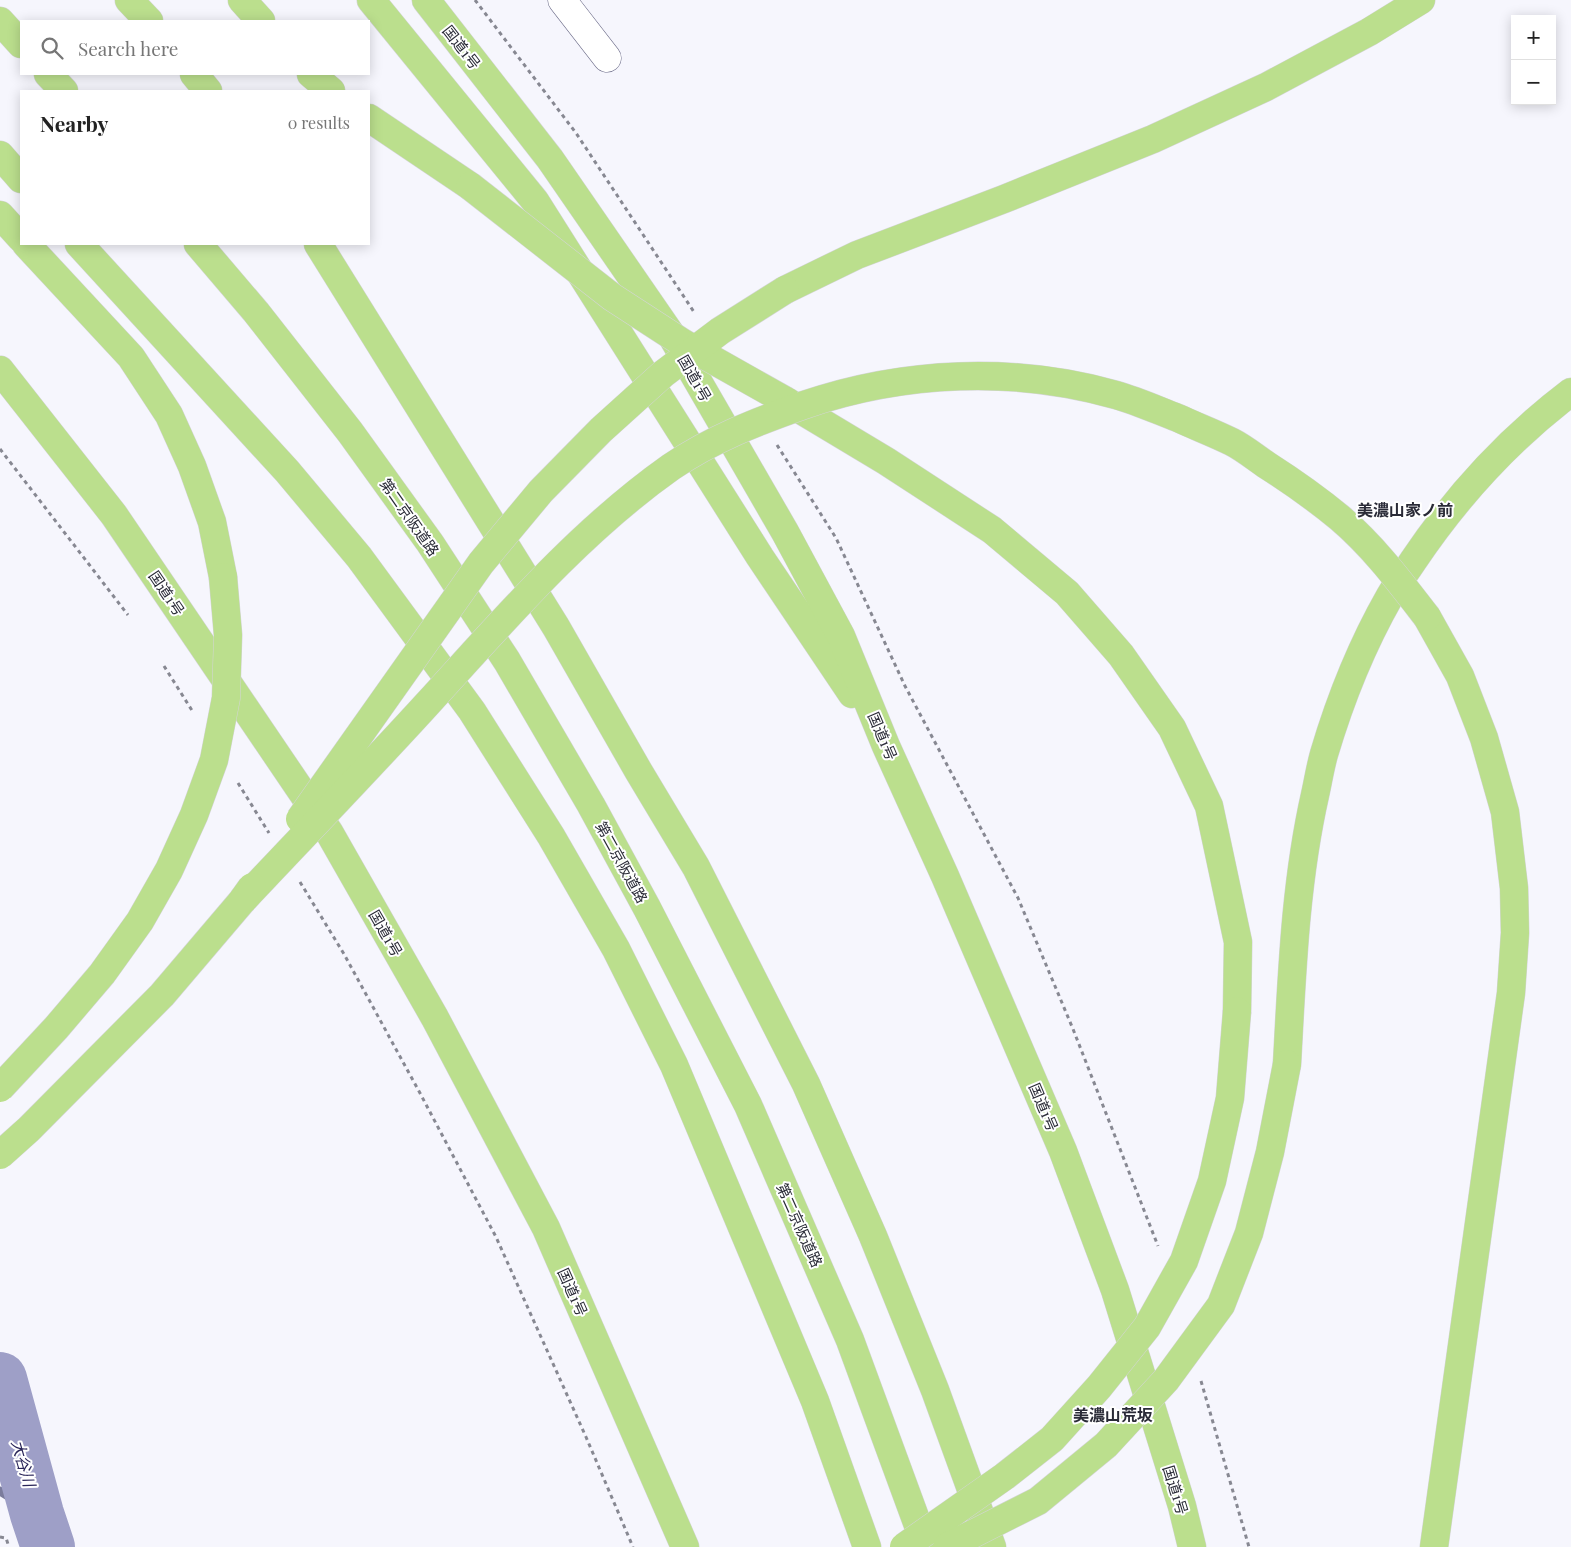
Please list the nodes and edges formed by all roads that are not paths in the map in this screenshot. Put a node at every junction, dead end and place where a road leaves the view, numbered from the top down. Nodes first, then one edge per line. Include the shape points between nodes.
1 (129, 0) edge
2 (242, 0) edge
3 (371, 0) edge
4 (426, 0) edge
5 (562, 0) edge
6 (1422, 0) edge
7 (0, 20) edge
8 (148, 20) edge
9 (260, 20) edge
10 (20, 43) edge
11 (607, 58) dead end
12 (49, 75) edge
13 (195, 75) edge
14 (312, 75) edge
15 (63, 90) edge
16 (207, 90) edge
17 (330, 90) edge
18 (370, 119) edge
19 (0, 155) edge
20 (20, 178) edge
21 (0, 215) edge
22 (20, 237) edge
23 (27, 245) edge
24 (80, 245) edge
25 (199, 245) edge
26 (319, 245) edge
27 (0, 370) edge
28 (1571, 392) edge
29 (886, 746) junction
30 (242, 901) junction
31 (0, 1088) edge
32 (0, 1156) edge
33 (684, 1547) edge
34 (867, 1547) edge
35 (904, 1547) edge
36 (926, 1547) edge
37 (947, 1547) edge
38 (992, 1547) edge
39 (1192, 1547) edge
40 (1434, 1547) edge

1 - 8 highway
2 - 9 highway
3 - 29 highway via 535,201 760,557
4 - 29 highway, 国道1号 via 550,159 670,333 841,636
5 - 11 street
6 - 30 highway, bridge via 1266,88 1153,139 857,254 785,290 720,331 663,374 541,491 481,563
7 - 10 highway
12 - 15 highway
13 - 16 highway
14 - 17 highway
18 - 35 highway, bridge via 470,186 612,297 683,343 886,461 992,530 1067,593 1121,655 1172,728 1209,806 1238,942 1237,1011 1230,1098 1212,1181 1184,1261 1147,1327 1052,1439
19 - 20 highway
21 - 22 highway
23 - 31 highway, bridge via 131,357 170,415 212,522 224,577 228,634 226,698 214,760 194,815 169,870 140,921 102,974
24 - 34 highway via 287,471 359,557 472,711 551,836 616,949 674,1065 815,1401
25 - 36 highway, 第二京阪道路 via 350,432 430,543 507,661 591,805 748,1105 850,1340
26 - 38 highway via 556,627 696,867 806,1084 873,1236 935,1390
27 - 33 highway, 国道1号 via 114,514 329,832 435,1018 546,1228
28 - 37 highway, bridge via 1514,440 1433,531 1390,596 1342,700 1324,755 1310,818 1293,955 1287,1064 1270,1152 1249,1233 1221,1306 1166,1380 1106,1445 1038,1501
29 - 39 highway, 国道1号 via 1064,1151 1114,1290
30 - 32 highway, bridge via 162,994
30 - 40 highway, bridge via 509,614 595,529 673,466 740,428 828,397 885,384 979,376 1044,380 1118,395 1233,442 1342,520 1386,564 1427,617 1463,685 1484,738 1505,812 1514,888 1511,993

